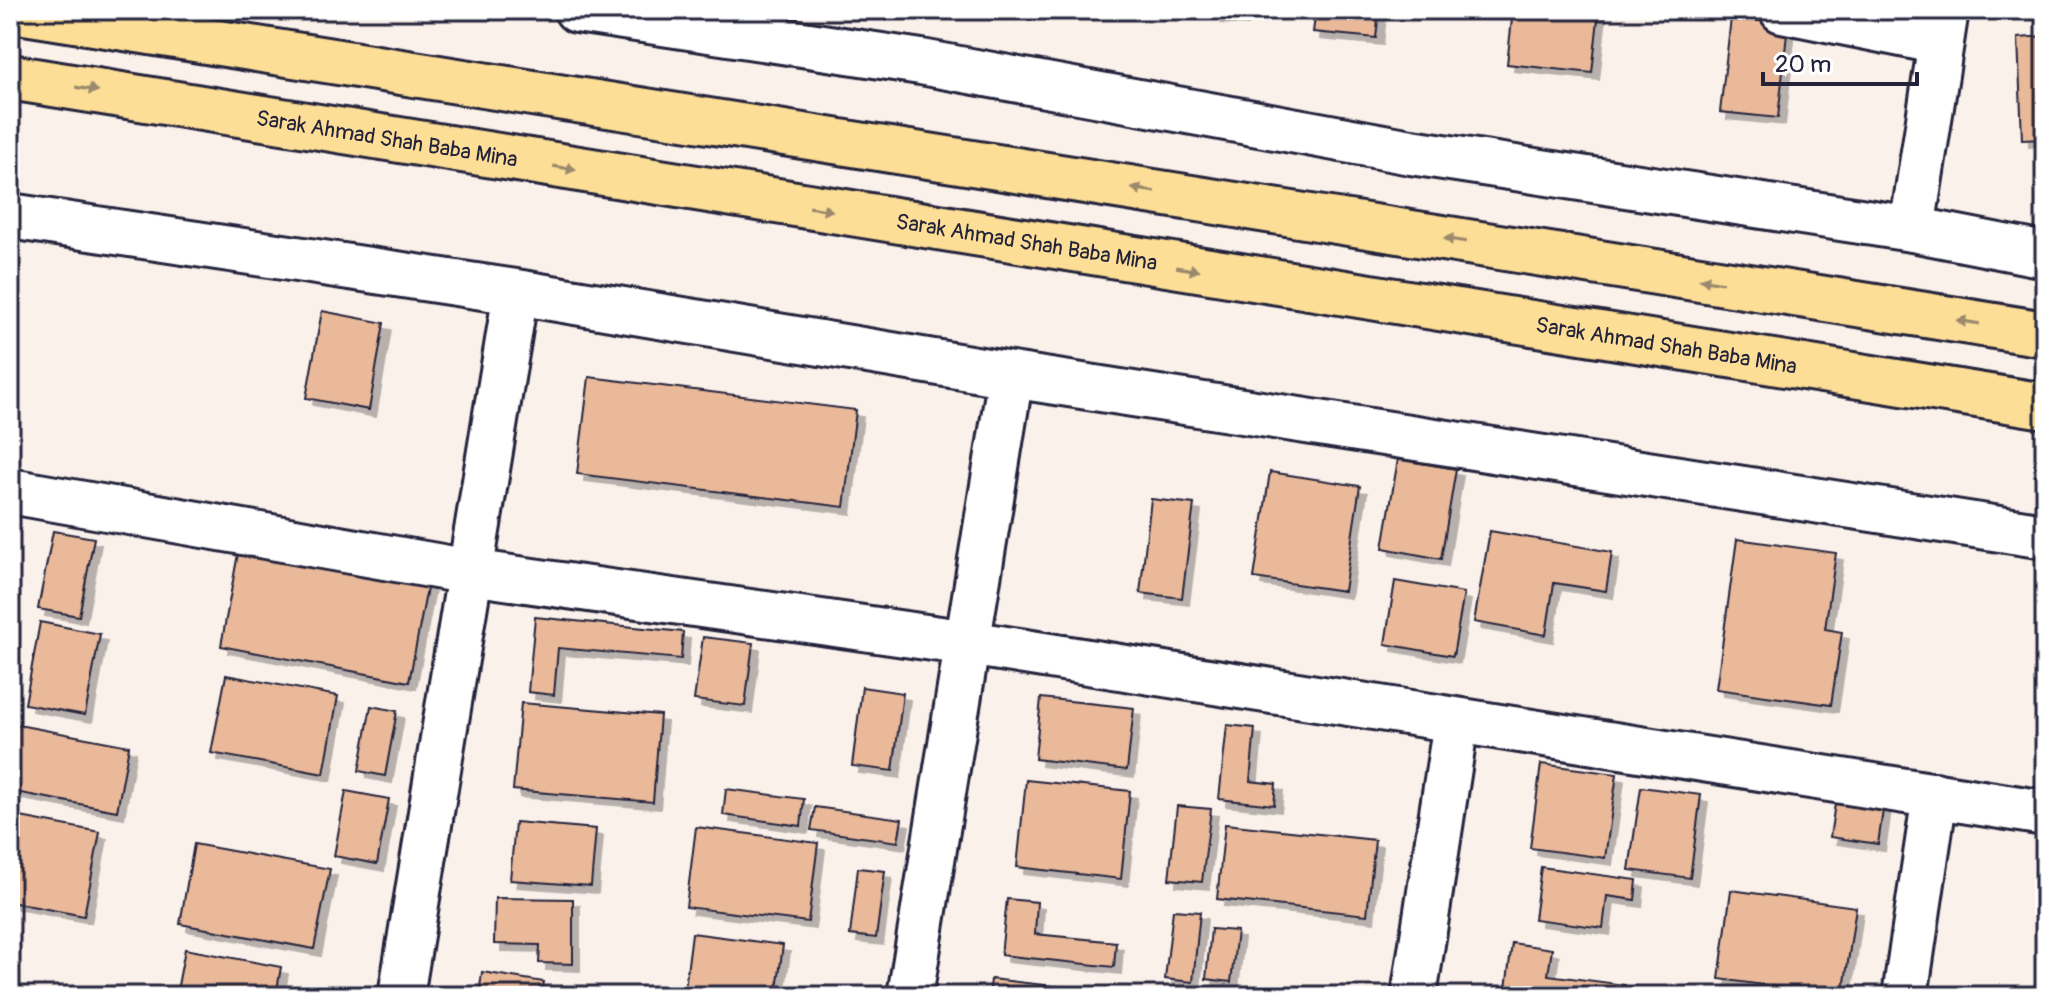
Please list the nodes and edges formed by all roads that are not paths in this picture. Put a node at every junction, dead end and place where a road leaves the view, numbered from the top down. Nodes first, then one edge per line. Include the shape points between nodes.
1 (12, 10) edge
2 (577, 10) edge
3 (1782, 10) edge
4 (1944, 26) edge
5 (10, 77) edge
6 (10, 216) edge
7 (1912, 229) junction
8 (2045, 255) edge
9 (516, 292) junction
10 (2045, 334) edge
11 (1011, 375) junction
12 (2045, 406) edge
13 (10, 491) edge
14 (2045, 536) edge
15 (470, 572) junction
16 (968, 643) junction
17 (1456, 722) junction
18 (1935, 795) junction
19 (2045, 813) edge
20 (401, 996) edge
21 (910, 996) edge
22 (1414, 996) edge
23 (1905, 996) edge

10 -> 1 highway
2 - 7 street via 921,62 1411,152
3 - 4 street
4 - 7 street
5 -> 12 highway, Sarak Ahmad Shah Baba Mina
6 - 9 street
7 - 8 street
9 - 11 street
9 - 15 street
11 - 14 street
11 - 16 street
13 - 15 street
15 - 16 street
15 - 20 street
16 - 17 street
16 - 21 street
17 - 18 street
17 - 22 street
18 - 19 street
18 - 23 street

